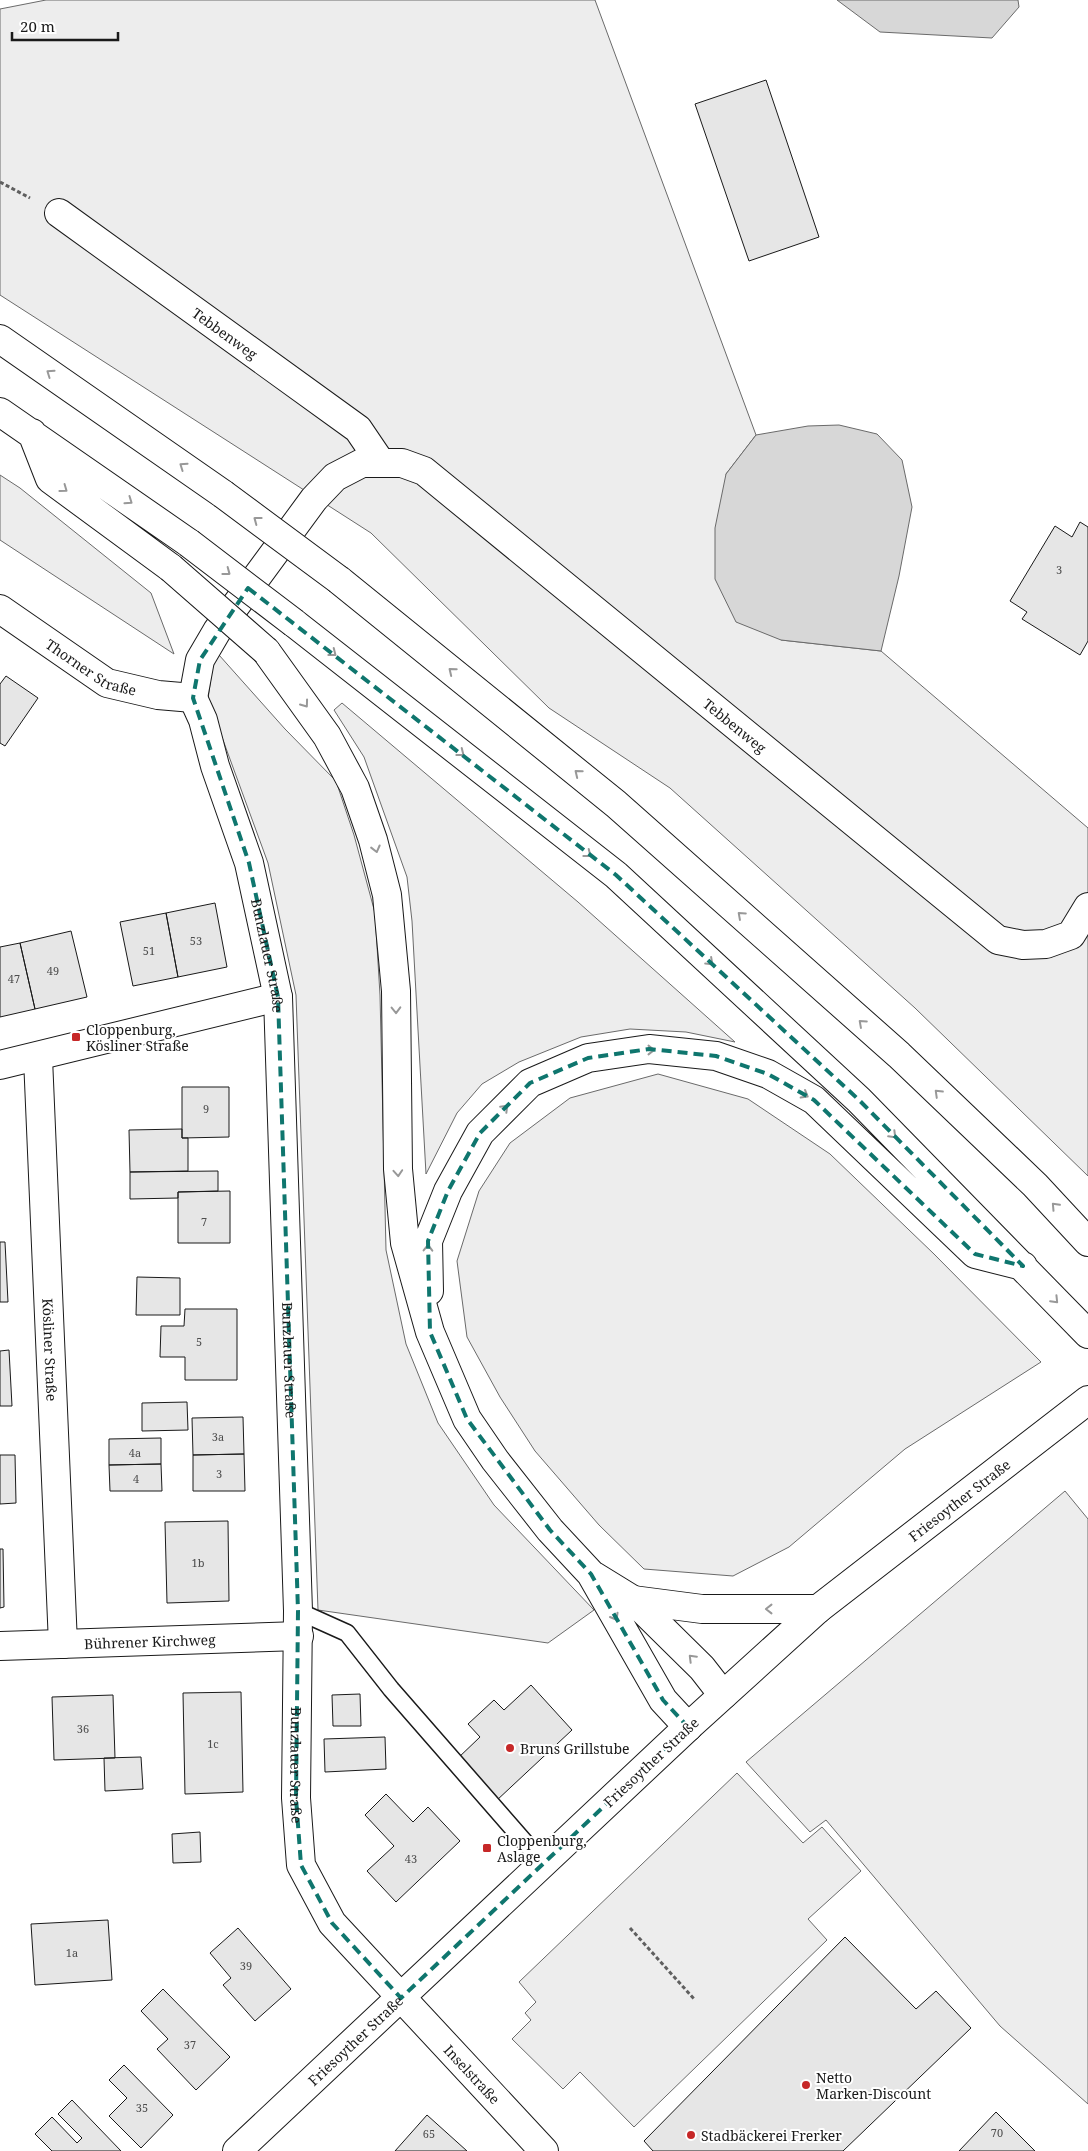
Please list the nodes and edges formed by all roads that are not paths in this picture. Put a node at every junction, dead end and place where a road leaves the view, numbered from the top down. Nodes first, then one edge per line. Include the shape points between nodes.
1 (59, 213) dead end
2 (0, 339) edge
3 (0, 412) edge
4 (32, 433) junction
5 (381, 463) junction
6 (0, 609) edge
7 (193, 698) junction
8 (1088, 907) edge
9 (278, 997) junction
10 (38, 1058) junction
11 (0, 1065) edge
12 (1088, 1242) edge
13 (1023, 1266) junction
14 (430, 1332) junction
15 (1088, 1334) edge
16 (1088, 1400) edge
17 (591, 1574) junction
18 (633, 1600) junction
19 (818, 1609) junction
20 (299, 1624) junction
21 (63, 1644) junction
22 (0, 1646) edge
23 (723, 1694) junction
24 (688, 1727) junction
25 (543, 1863) junction
26 (402, 1998) junction
27 (236, 2151) edge
28 (544, 2151) edge

1 - 5 main road, Tebbenweg via 358,429
12 -> 2 main road, bridge via 1035,1185 899,1055 616,804 339,580 223,494
3 - 4 main road
4 -> 13 main road, bridge via 188,543 294,623 616,875 859,1100
4 -> 14 main road, bridge via 50,479 171,568 266,651 327,736 355,788 387,895 396,991 398,1169 405,1243
5 - 7 main road, Tebbenweg via 362,463 334,477 314,499 217,631 200,660
5 - 8 main road, Tebbenweg via 402,463 424,471 998,940 1023,945 1046,944 1071,935
6 - 7 main road, Thorner Straße via 107,683 158,695
7 - 9 main road, Bunzlauer Straße via 249,863
9 - 10 main road
9 - 20 main road, Bunzlauer Straße
10 - 11 main road
10 - 21 main road, Kösliner Straße
14 -> 13 main road via 428,1241 448,1192 480,1133 530,1083 588,1058 649,1049 716,1056 768,1074 814,1100 975,1254
13 -> 15 main road
14 - 17 main road via 467,1419 494,1460 550,1530
16 - 19 main road, Friesoyther Straße
17 - 18 main road
17 -> 24 main road via 663,1700
19 -> 18 main road via 702,1609
23 -> 18 main road via 702,1668
19 - 23 main road, Friesoyther Straße
20 - 21 main road, Bührener Kirchweg
20 - 25 lane via 347,1633 391,1689
20 - 26 main road, Bunzlauer Straße via 296,1798 300,1866 332,1923
21 - 22 main road, Bührener Kirchweg
23 - 24 main road, Friesoyther Straße
24 - 25 main road, Friesoyther Straße
25 - 26 main road, Friesoyther Straße
26 - 27 main road, Friesoyther Straße
26 - 28 main road, Inselstraße

